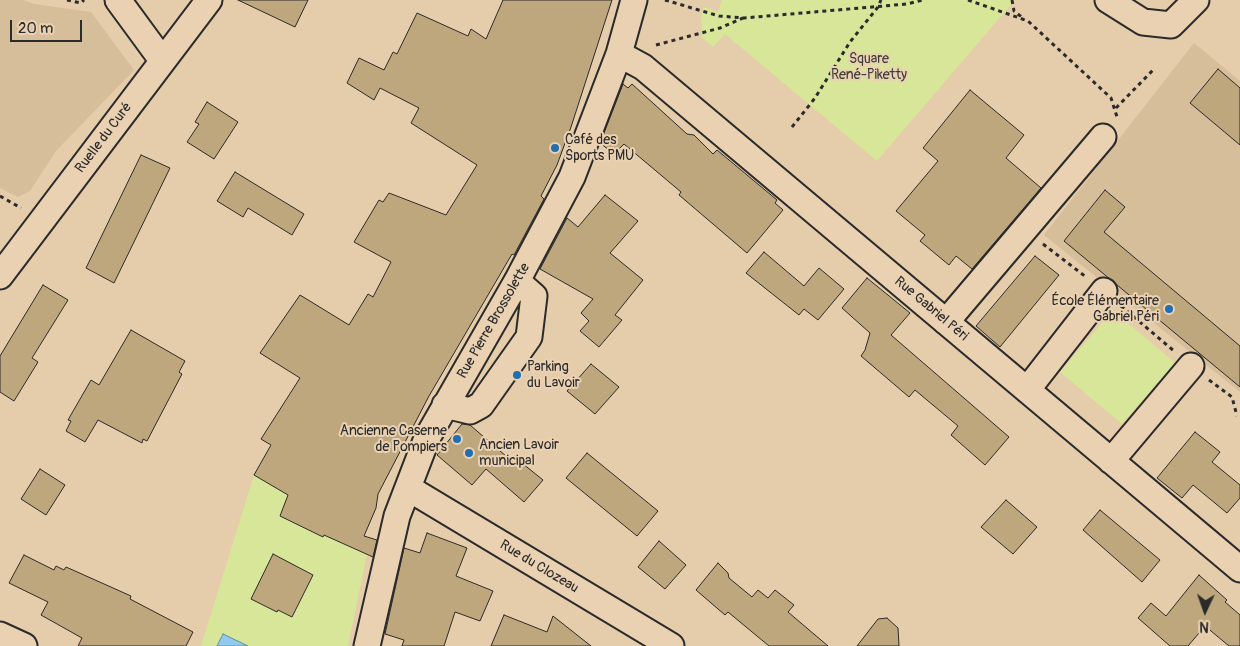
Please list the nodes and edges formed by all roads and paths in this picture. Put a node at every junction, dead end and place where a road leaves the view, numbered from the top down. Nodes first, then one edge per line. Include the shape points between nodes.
1 (67, 0) edge
2 (84, 0) edge
3 (118, 0) edge
4 (634, 0) edge
5 (665, 0) edge
6 (881, 0) edge
7 (923, 0) edge
8 (968, 0) edge
9 (1012, 0) edge
10 (1108, 0) edge
11 (1196, 0) edge
12 (198, 5) edge
13 (878, 7) junction
14 (744, 18) junction
15 (1028, 21) junction
16 (619, 54) junction
17 (162, 60) junction
18 (1155, 68) dead end
19 (1116, 108) junction
20 (792, 127) dead end
21 (1103, 137) joint
22 (1019, 237) junction
23 (0, 276) edge
24 (517, 281) junction
25 (1104, 292) junction
26 (946, 322) junction
27 (1191, 366) junction
28 (1027, 390) junction
29 (444, 405) junction
30 (1237, 416) dead end
31 (1110, 461) junction
32 (408, 488) junction
33 (1240, 568) edge
34 (0, 635) edge
35 (24, 646) edge
36 (367, 646) edge
37 (671, 646) edge

1 - 2 path
3 - 17 street
4 - 16 street, Rue Pierre Brossolette
5 - 14 path via 719,16
6 - 13 path
7 - 13 path
8 - 15 path
9 - 15 path via 1014,11
10 - 11 street via 1143,22 1171,24
12 - 17 street, Ruelle du Curé
13 - 14 path
13 - 20 path
14 - 16 path via 686,38
15 - 19 path via 1111,98
16 - 24 street, Rue Pierre Brossolette via 572,177
16 - 26 street, Rue Gabriel Péri via 643,68
17 - 23 street, Ruelle du Curé
18 - 19 path
19 - 21 path via 1118,120
21 - 22 street
22 - 25 path via 1048,246
22 - 26 street
24 - 29 street, Rue Pierre Brossolette
24 - 29 street via 534,296 529,337 481,405 470,411
25 - 27 path
25 - 28 street
26 - 28 street, Rue Gabriel Péri
27 - 30 path via 1232,397
27 - 31 street
28 - 31 street, Rue Gabriel Péri
29 - 32 street, Rue Pierre Brossolette
31 - 33 street, Rue Gabriel Péri
32 - 36 street, Rue Pierre Brossolette via 397,516
32 - 37 street, Rue du Clozeau
34 - 35 street

